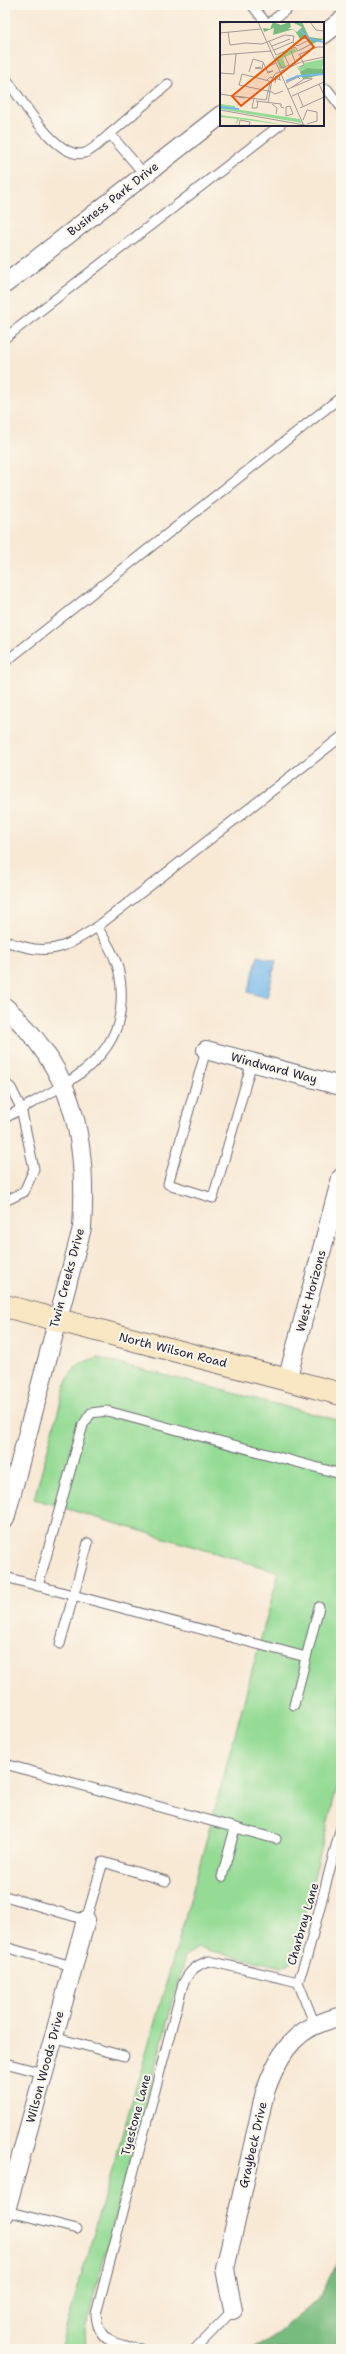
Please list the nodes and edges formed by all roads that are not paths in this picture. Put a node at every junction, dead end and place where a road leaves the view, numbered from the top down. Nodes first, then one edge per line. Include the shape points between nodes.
1 (252, 5) edge
2 (292, 5) edge
3 (341, 21) edge
4 (267, 22) edge
5 (269, 22) edge
6 (324, 34) edge
7 (5, 78) edge
8 (168, 84) dead end
9 (324, 88) edge
10 (341, 107) edge
11 (220, 116) edge
12 (279, 126) edge
13 (110, 134) junction
14 (145, 175) junction
15 (5, 284) edge
16 (5, 338) edge
17 (341, 397) edge
18 (5, 662) edge
19 (341, 737) edge
20 (97, 927) junction
21 (5, 940) edge
22 (5, 1007) edge
23 (206, 1050) joint
24 (252, 1062) junction
25 (5, 1083) edge
26 (64, 1085) junction
27 (341, 1086) edge
28 (21, 1108) junction
29 (5, 1118) edge
30 (341, 1178) edge
31 (5, 1201) edge
32 (5, 1306) edge
33 (56, 1320) junction
34 (287, 1380) junction
35 (341, 1394) edge
36 (341, 1474) edge
37 (6, 1514) edge
38 (88, 1543) dead end
39 (5, 1577) edge
40 (38, 1586) junction
41 (74, 1595) junction
42 (320, 1607) dead end
43 (60, 1644) dead end
44 (306, 1657) junction
45 (294, 1705) dead end
46 (5, 1764) edge
47 (235, 1828) junction
48 (341, 1828) edge
49 (276, 1839) dead end
50 (222, 1877) dead end
51 (166, 1881) dead end
52 (5, 1896) edge
53 (86, 1920) junction
54 (5, 1947) edge
55 (72, 1966) junction
56 (298, 1982) junction
57 (341, 2017) edge
58 (315, 2025) junction
59 (53, 2037) junction
60 (124, 2056) dead end
61 (5, 2063) edge
62 (43, 2073) junction
63 (5, 2212) edge
64 (77, 2229) dead end
65 (233, 2310) joint
66 (140, 2349) edge
67 (195, 2349) edge

1 - 4 lane
2 - 5 lane
3 - 6 street
7 - 13 lane via 54,144 64,150 85,153
8 - 13 lane
9 - 10 lane
11 - 14 street, Business Park Drive
12 - 16 lane
13 - 14 lane
14 - 15 street, Business Park Drive
17 - 18 lane
19 - 20 lane
20 - 21 lane via 71,944 49,951 32,949
20 - 26 lane via 115,956 120,974 121,1009 117,1030 107,1048 91,1065
22 - 26 street, Twin Creeks Drive via 22,1022 39,1044
23 - 24 street, Windward Way
23 - 24 lane via 168,1184 213,1198
24 - 27 street, Windward Way
25 - 28 lane via 11,1088
26 - 28 lane
26 - 33 street, Twin Creeks Drive via 77,1120 84,1189 82,1228
28 - 29 lane
28 - 31 lane via 34,1169 24,1192
30 - 34 street, West Horizons
32 - 33 main road, North Wilson Road
33 - 34 main road, North Wilson Road
33 - 37 street, Twin Creeks Drive
34 - 35 main road, North Wilson Road
36 - 40 lane via 107,1411 91,1413 83,1425
38 - 41 lane
39 - 40 lane
40 - 41 lane
41 - 43 lane
41 - 44 lane
42 - 44 lane
44 - 45 lane
46 - 47 lane
47 - 49 lane
47 - 50 lane
48 - 56 lane, Charbray Lane
51 - 53 lane via 103,1862
52 - 53 lane
53 - 55 street, Wilson Woods Drive
54 - 55 lane
55 - 59 street, Wilson Woods Drive
56 - 58 lane, Charbray Lane
56 - 66 lane, Tyestone Lane via 210,1961 199,1964 189,1972 183,1984 96,2314 97,2327 104,2336 116,2344
57 - 58 street, Graybeck Drive
58 - 65 street, Graybeck Drive via 303,2031 289,2044 274,2065 265,2092 225,2269
59 - 60 lane
59 - 62 street, Wilson Woods Drive
61 - 62 lane
62 - 63 street, Wilson Woods Drive
63 - 64 lane
65 - 67 lane

